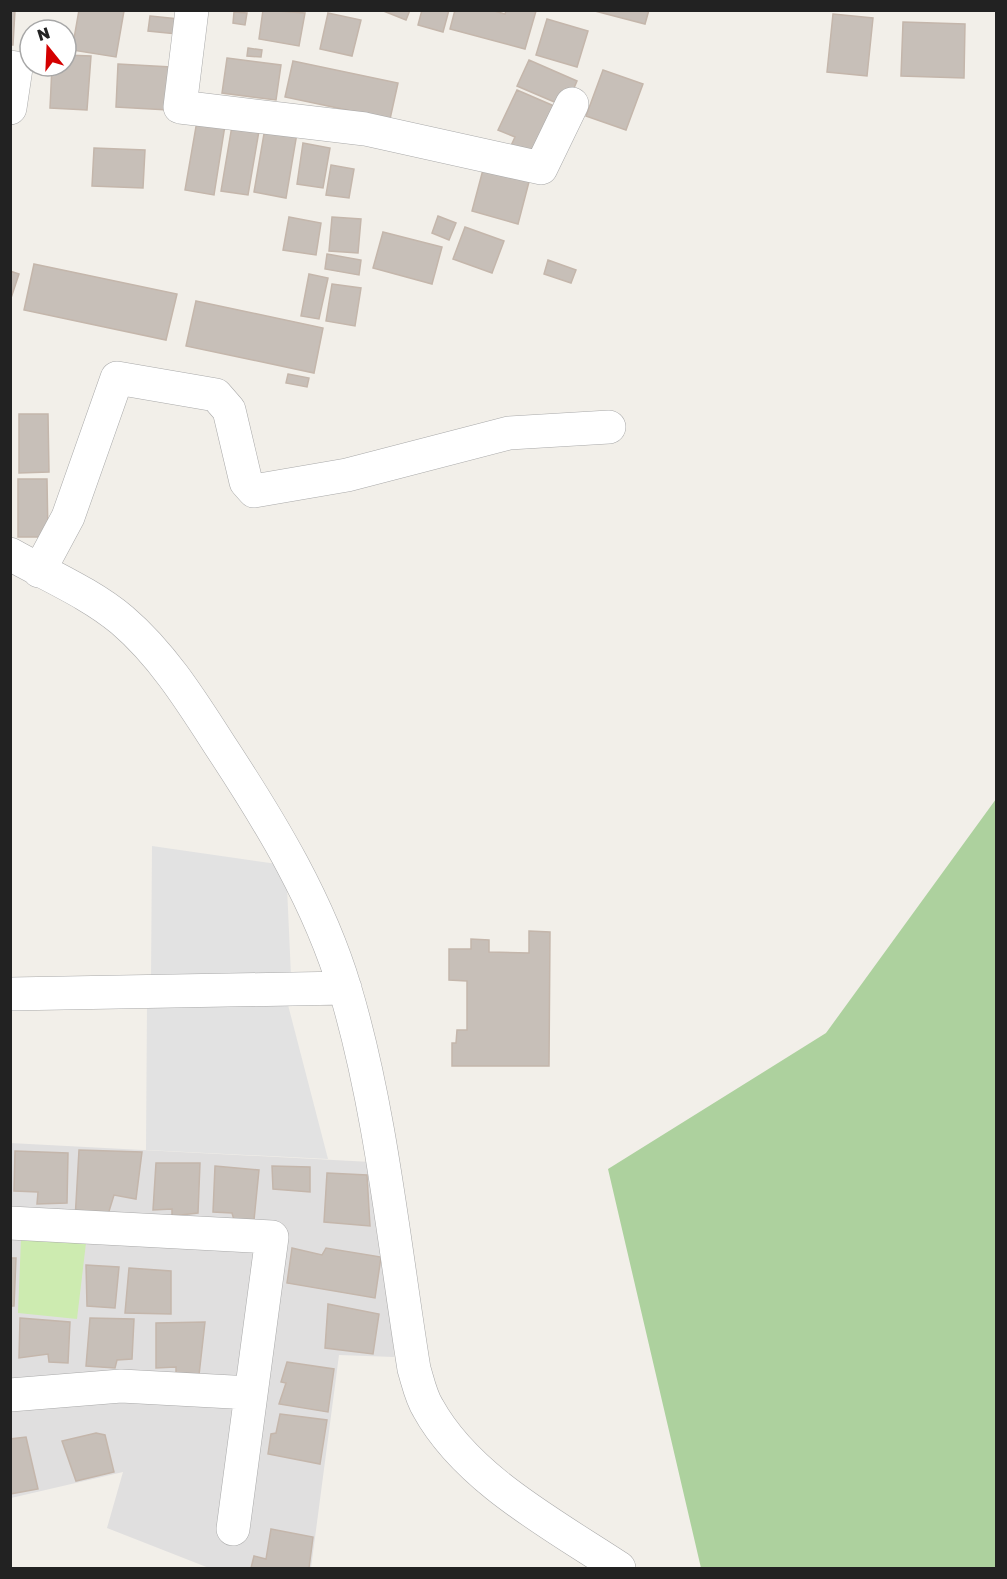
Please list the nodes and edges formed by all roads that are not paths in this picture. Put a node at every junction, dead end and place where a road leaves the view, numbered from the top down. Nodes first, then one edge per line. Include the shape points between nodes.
1 (192, 10) edge
2 (10, 67) edge
3 (572, 104) dead end
4 (10, 108) edge
5 (609, 427) dead end
6 (10, 555) edge
7 (39, 571) junction
8 (345, 988) junction
9 (10, 994) edge
10 (10, 1223) edge
11 (251, 1393) junction
12 (10, 1395) edge
13 (232, 1529) dead end
14 (619, 1569) edge

1 - 3 street via 180,107 364,129 541,168
2 - 4 street via 16,68
5 - 7 street via 509,432 347,475 254,491 246,482 229,410 216,395 117,378 68,517
6 - 7 street
7 - 8 street via 119,618 144,640 174,677 238,772 308,892
8 - 9 street
8 - 14 street via 372,1106 414,1369 427,1407 450,1440 501,1490
10 - 11 street via 272,1237
11 - 12 street via 121,1386
11 - 13 street

